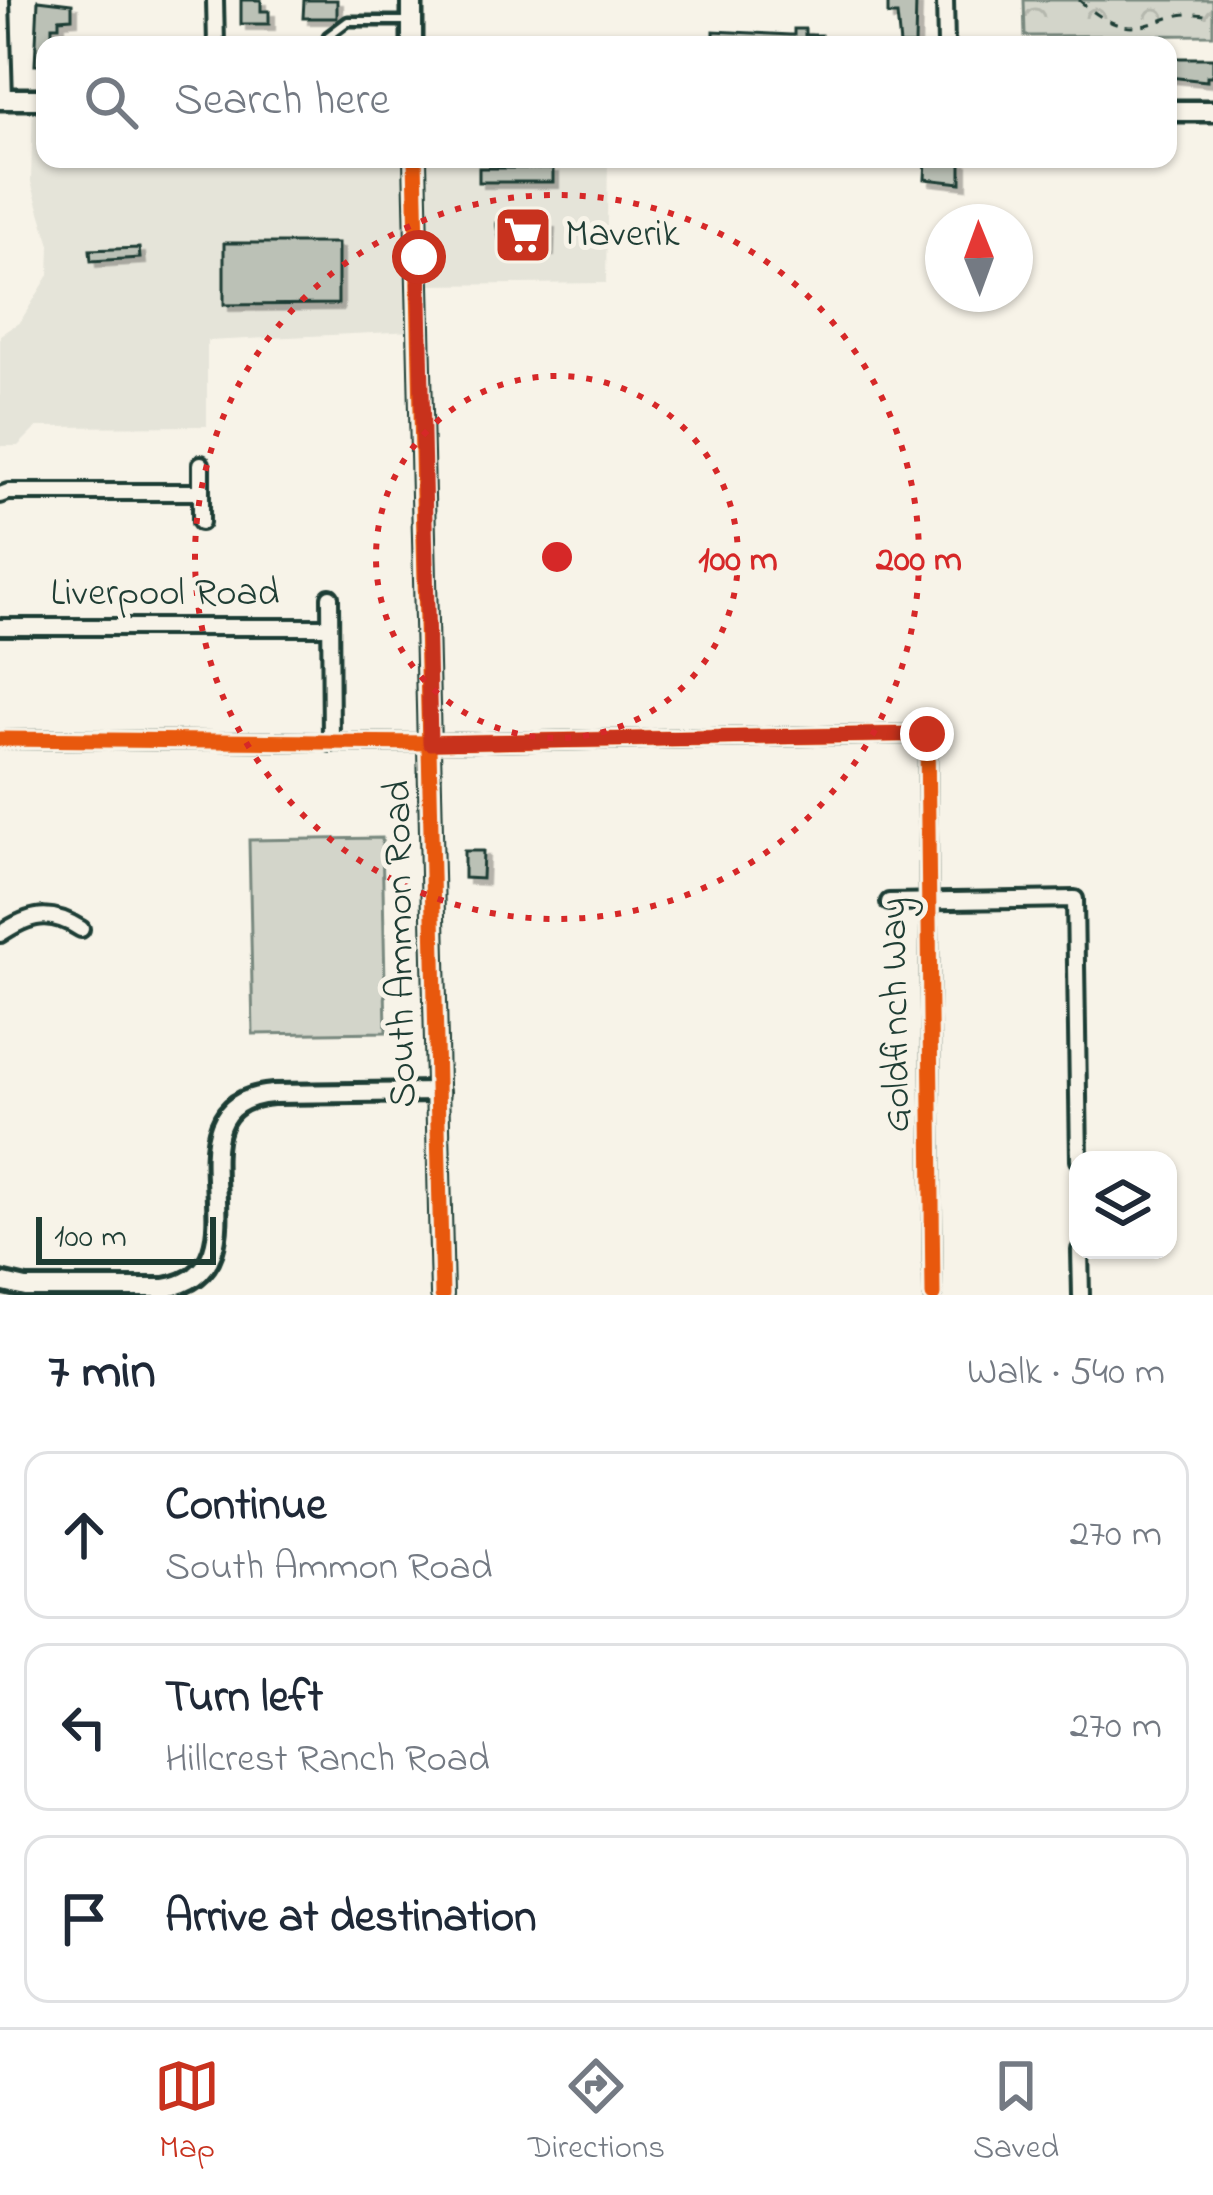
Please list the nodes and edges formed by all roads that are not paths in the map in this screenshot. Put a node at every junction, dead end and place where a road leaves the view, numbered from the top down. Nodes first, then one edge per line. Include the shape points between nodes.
1 (1, 0) edge
2 (215, 0) edge
3 (412, 0) edge
4 (945, 0) edge
5 (412, 21) junction
6 (216, 36) edge
7 (328, 36) edge
8 (412, 36) edge
9 (946, 36) edge
10 (2, 99) edge
11 (36, 99) edge
12 (1177, 111) edge
13 (1213, 111) edge
14 (416, 168) edge
15 (201, 464) dead end
16 (200, 492) junction
17 (0, 495) edge
18 (201, 522) dead end
19 (330, 597) dead end
20 (0, 626) edge
21 (330, 627) junction
22 (0, 739) edge
23 (331, 743) junction
24 (430, 743) junction
25 (928, 901) junction
26 (889, 902) dead end
27 (81, 929) dead end
28 (0, 934) edge
29 (438, 1092) junction
30 (1079, 1151) edge
31 (1081, 1259) edge
32 (0, 1282) edge
33 (442, 1295) edge
34 (933, 1295) edge
35 (1081, 1295) edge

1 - 10 street
2 - 6 street
3 - 5 main road
4 - 9 street
5 - 7 lane via 348,21
5 - 8 main road
10 - 11 main road
12 - 13 main road
14 - 24 street, South Ammon Road
15 - 16 street
16 - 17 street
16 - 18 street
19 - 21 street
20 - 21 street, Liverpool Road
21 - 23 street
22 - 23 street
23 - 24 street
24 - 25 street, Goldfinch Way via 927,734
24 - 29 street, South Ammon Road
25 - 26 street
25 - 30 street via 1075,899
25 - 34 street, Goldfinch Way
27 - 28 street via 44,914
29 - 32 street via 274,1094 237,1105 216,1141 216,1247 206,1268 184,1283
29 - 33 street, South Ammon Road
31 - 35 street

